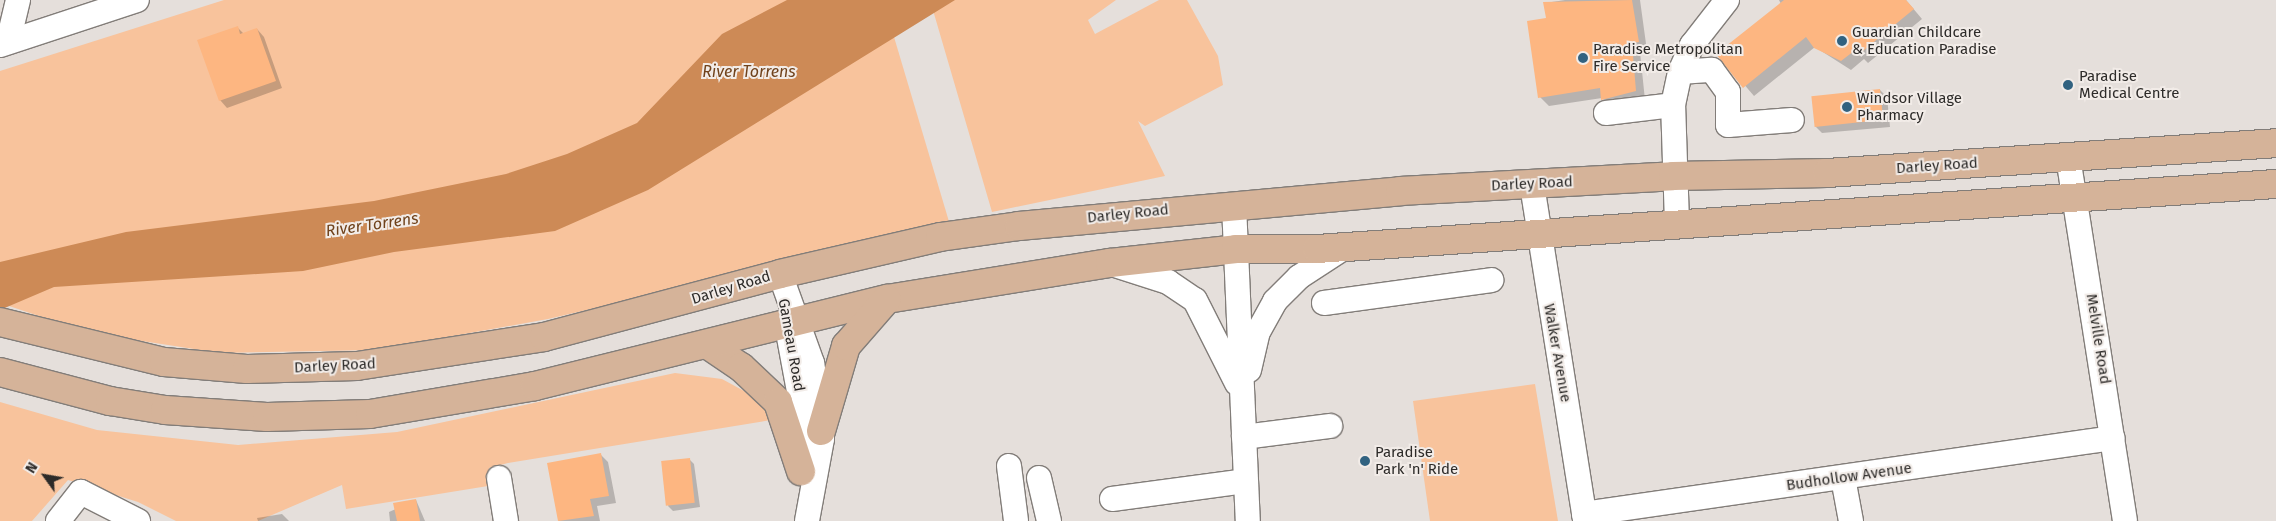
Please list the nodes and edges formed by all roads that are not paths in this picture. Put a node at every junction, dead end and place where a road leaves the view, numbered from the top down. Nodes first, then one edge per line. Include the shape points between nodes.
1 (18, 0) edge
2 (137, 0) edge
3 (1721, 3) edge
4 (4, 44) edge
5 (1680, 72) junction
6 (1673, 105) junction
7 (1606, 113) dead end
8 (1792, 120) dead end
9 (2276, 143) edge
10 (2068, 157) junction
11 (1673, 176) junction
12 (2276, 184) edge
13 (1532, 185) junction
14 (2077, 197) junction
15 (1234, 205) junction
16 (1677, 223) junction
17 (1536, 231) junction
18 (1345, 247) junction
19 (1236, 249) junction
20 (1110, 263) junction
21 (780, 274) junction
22 (1491, 280) dead end
23 (887, 299) junction
24 (1324, 303) dead end
25 (0, 322) edge
26 (793, 323) junction
27 (708, 345) junction
28 (8, 375) edge
29 (1242, 396) junction
30 (1330, 426) dead end
31 (821, 431) junction
32 (1244, 437) junction
33 (2113, 438) junction
34 (1009, 466) dead end
35 (801, 471) junction
36 (499, 478) dead end
37 (1039, 478) dead end
38 (1844, 478) junction
39 (1245, 481) junction
40 (1112, 499) dead end
41 (1585, 518) edge
42 (58, 521) edge
43 (138, 521) edge
44 (506, 521) edge
45 (801, 521) edge
46 (807, 521) edge
47 (1016, 521) edge
48 (1049, 521) edge
49 (1248, 521) edge
50 (1851, 521) edge
51 (2125, 521) edge

1 - 4 street
2 - 4 street
3 - 5 street via 1692,45
5 - 6 street
5 - 8 street via 1712,70 1728,92 1728,124
6 - 7 street
6 - 11 street
9 - 10 main road, Darley Road
10 - 11 main road, Darley Road via 1739,178
10 - 14 street, Melville Road
11 - 13 main road, Darley Road
11 - 16 street
12 - 14 main road
13 - 15 main road, Darley Road
13 - 17 street, Walker Avenue
14 - 16 main road
14 - 33 street, Melville Road
15 - 19 street
15 - 21 main road, Darley Road via 940,237
16 - 17 main road
17 - 18 main road
17 - 41 street, Walker Avenue
18 - 19 main road
18 - 29 street via 1299,277 1275,301 1258,332
19 - 20 main road
19 - 29 street
20 - 23 main road via 1026,274
20 - 29 street via 1168,282 1195,300
21 - 25 main road, Darley Road via 544,337 357,366 204,366 72,342
21 - 26 street, Gameau Road
22 - 24 street
23 - 26 main road
23 - 31 main road via 846,346
26 - 27 main road
26 - 31 street, Gameau Road via 817,385
26 - 35 street, Gameau Road via 801,402
27 - 28 main road via 450,403 318,417 165,410
27 - 35 main road via 742,367 778,402
29 - 32 street
30 - 32 street
31 - 46 street, Gameau Road
32 - 39 street
33 - 38 street, Budhollow Avenue
33 - 51 street, Melville Road
34 - 47 street
35 - 45 street, Gameau Road
36 - 44 street
37 - 48 street
38 - 41 street, Budhollow Avenue
38 - 50 street
39 - 40 street
39 - 49 street
42 - 43 street via 80,492

